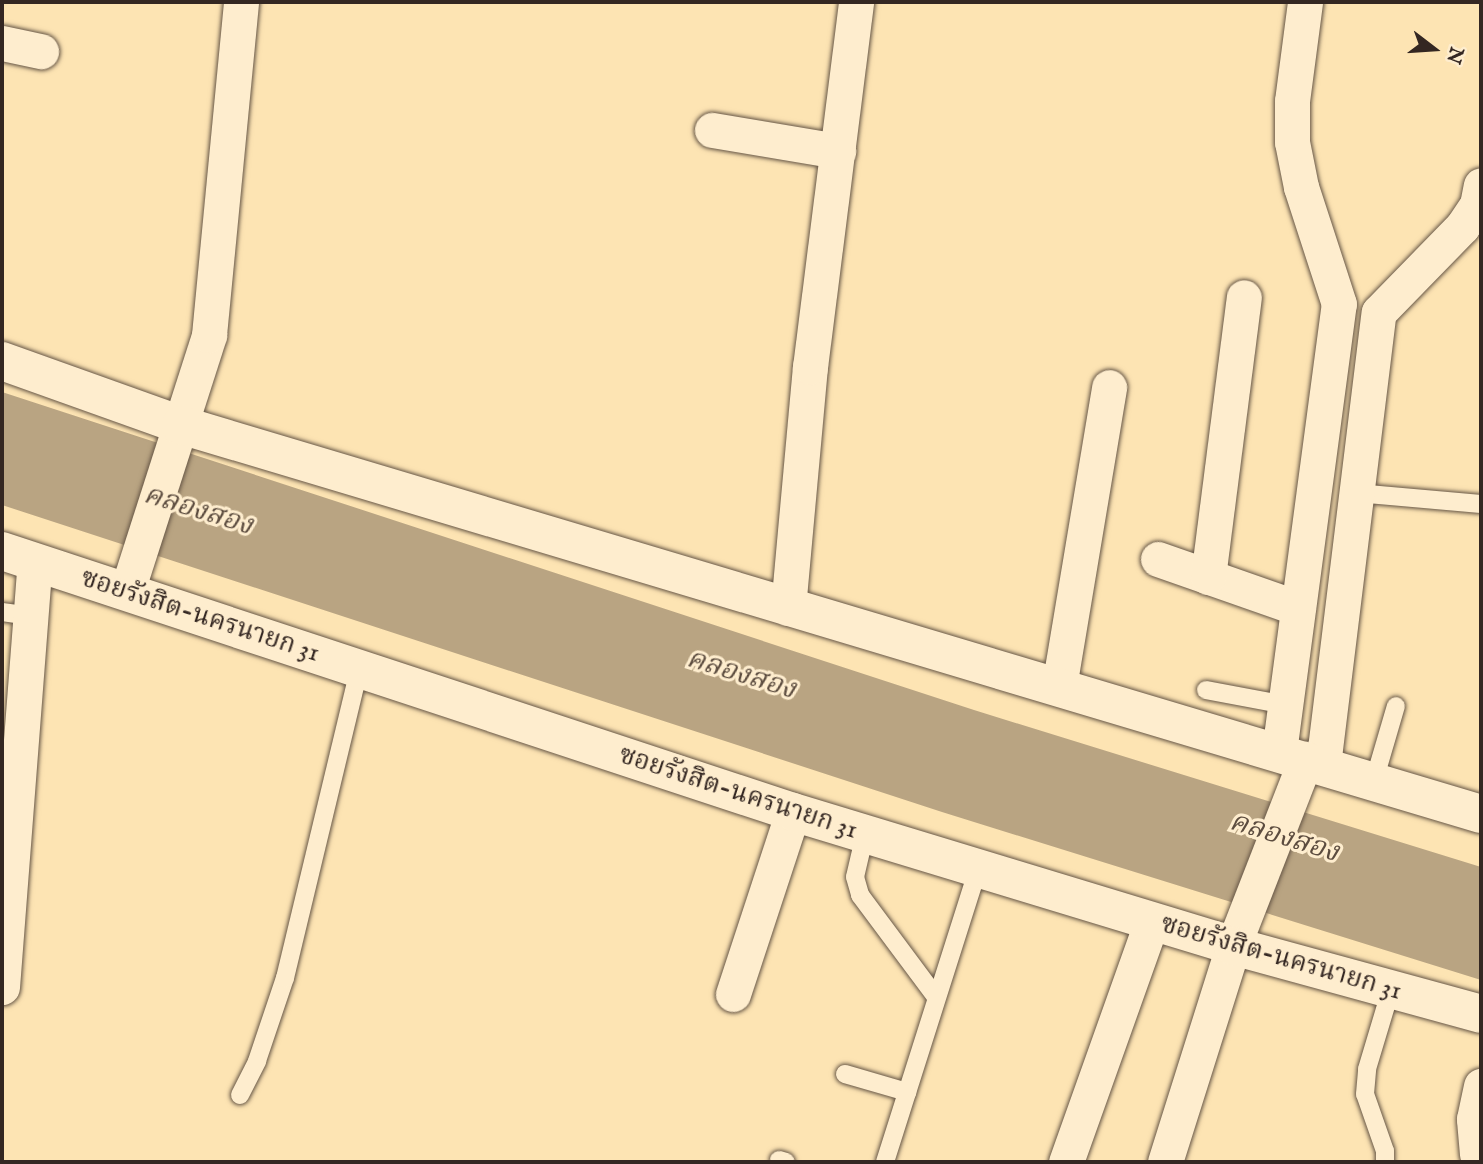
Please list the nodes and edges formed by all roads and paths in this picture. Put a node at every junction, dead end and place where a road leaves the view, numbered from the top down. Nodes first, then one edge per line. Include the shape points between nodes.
1 (241, 2) edge
2 (856, 2) edge
3 (1305, 2) edge
4 (2, 43) edge
5 (41, 51) dead end
6 (712, 130) dead end
7 (838, 151) junction
8 (1481, 185) edge
9 (1244, 297) dead end
10 (1339, 304) junction
11 (1379, 312) junction
12 (2, 361) edge
13 (1109, 387) dead end
14 (177, 434) junction
15 (1357, 493) junction
16 (1481, 503) edge
17 (18, 556) edge
18 (1158, 559) dead end
19 (1208, 577) junction
20 (130, 580) junction
21 (788, 608) junction
22 (1298, 608) junction
23 (16, 614) edge
24 (359, 668) junction
25 (1059, 687) junction
26 (1206, 690) dead end
27 (1286, 705) junction
28 (1396, 706) dead end
29 (1301, 764) junction
30 (1374, 781) junction
31 (793, 812) junction
32 (1481, 814) edge
33 (865, 834) junction
34 (978, 868) junction
35 (1152, 921) junction
36 (1240, 930) junction
37 (2, 987) edge
38 (1391, 989) junction
39 (733, 994) dead end
40 (936, 998) junction
41 (1481, 1014) edge
42 (845, 1074) dead end
43 (1481, 1086) edge
44 (907, 1092) junction
45 (240, 1095) dead end
46 (1477, 1155) edge
47 (885, 1162) edge
48 (1066, 1162) edge
49 (1165, 1162) edge
50 (1385, 1162) edge

1 - 14 street via 209,335
2 - 7 street
3 - 10 street via 1292,100 1292,142 1301,187
4 - 5 street
6 - 7 street
7 - 21 street via 810,367
8 - 11 street via 1477,205 1462,227
9 - 19 street
10 - 11 street
10 - 22 street
11 - 15 street
12 - 14 street
13 - 25 street
14 - 20 street
14 - 21 street
15 - 16 lane
15 - 29 street
17 - 20 street, ซอยรังสิต-นครนายก 31
17 - 23 street
18 - 19 street
19 - 22 street
20 - 24 street, ซอยรังสิต-นครนายก 31
21 - 25 street
22 - 27 street
23 - 37 street
24 - 31 street, ซอยรังสิต-นครนายก 31
24 - 45 lane via 285,978 257,1061
25 - 29 street
26 - 27 lane
27 - 29 street
28 - 30 lane
29 - 30 street
29 - 36 street
30 - 32 street
31 - 33 street, ซอยรังสิต-นครนายก 31
31 - 39 street
33 - 34 street, ซอยรังสิต-นครนายก 31
33 - 40 lane via 855,877 860,895
34 - 35 street, ซอยรังสิต-นครนายก 31
34 - 40 lane
35 - 36 street, ซอยรังสิต-นครนายก 31
35 - 48 street
36 - 38 street, ซอยรังสิต-นครนายก 31
36 - 49 street
38 - 41 street, ซอยรังสิต-นครนายก 31
38 - 50 lane via 1367,1069 1365,1094
40 - 44 lane
42 - 44 lane
43 - 46 street via 1474,1119
44 - 47 lane

